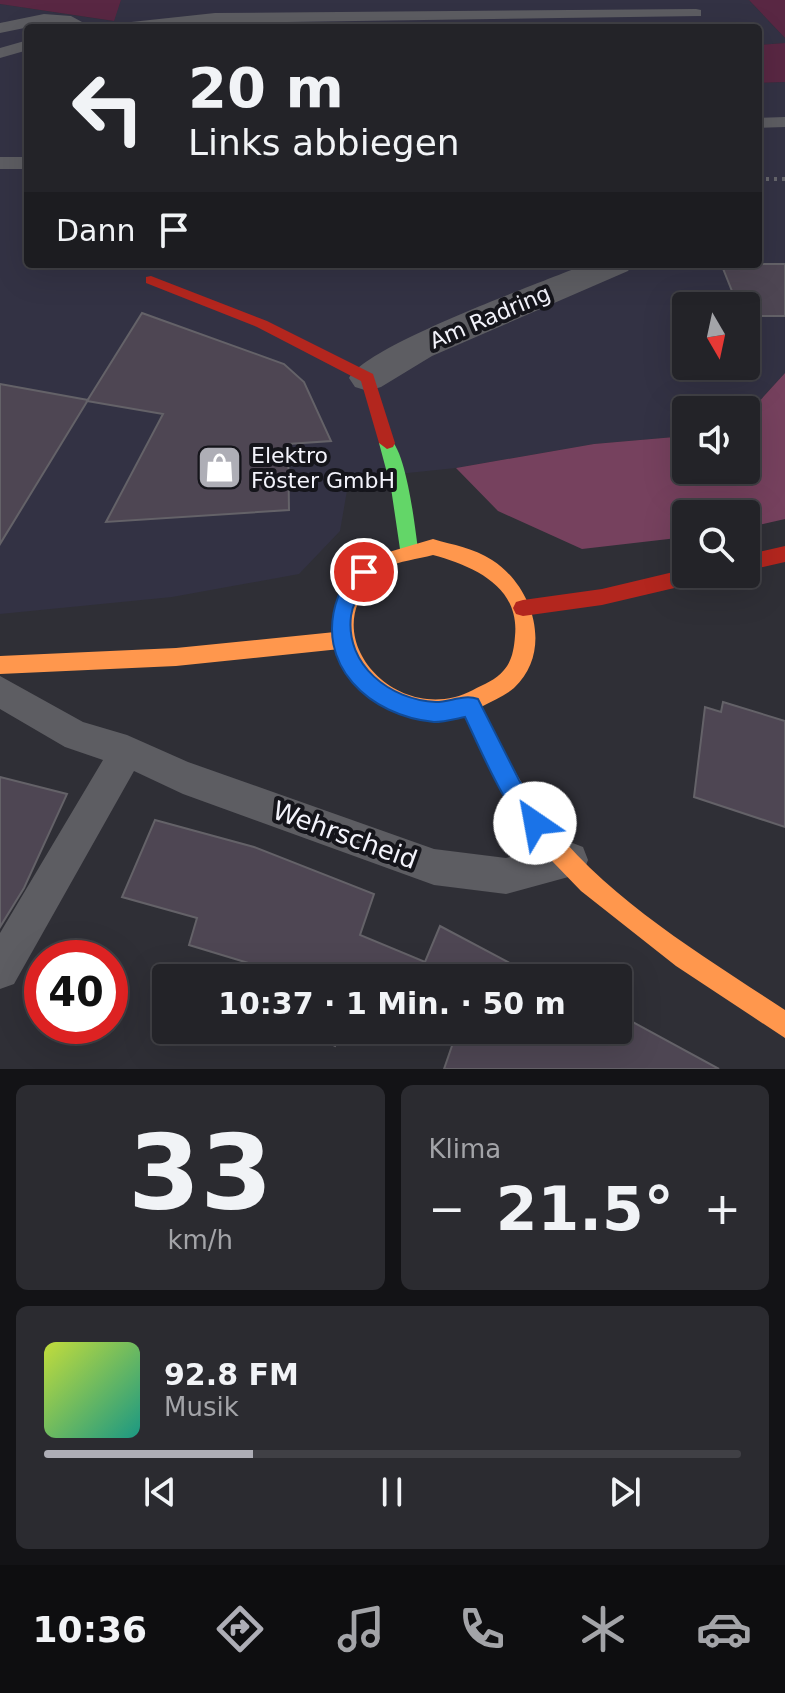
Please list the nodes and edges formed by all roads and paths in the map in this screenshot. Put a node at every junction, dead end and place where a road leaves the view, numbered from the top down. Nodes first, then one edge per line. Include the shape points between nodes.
1 (696, 13) dead end
2 (76, 24) edge
3 (159, 24) edge
4 (0, 28) edge
5 (24, 46) edge
6 (0, 53) edge
7 (783, 122) dead end
8 (762, 123) edge
9 (0, 163) edge
10 (24, 163) edge
11 (762, 179) edge
12 (785, 179) edge
13 (606, 268) edge
14 (151, 280) dead end
15 (368, 378) junction
16 (409, 549) junction
17 (785, 554) edge
18 (760, 560) edge
19 (672, 581) edge
20 (523, 608) junction
21 (342, 640) junction
22 (0, 665) edge
23 (0, 691) edge
24 (470, 706) junction
25 (127, 751) junction
26 (570, 860) junction
27 (0, 970) edge
28 (785, 1025) edge

1 - 3 lane via 215,18
2 - 4 lane via 50,19
5 - 6 lane
7 - 8 lane
9 - 10 lane
11 - 12 path
13 - 15 street, Am Radring via 446,335
14 - 15 main road via 293,337
15 - 16 main road via 400,488
16 - 20 main road via 444,548 478,558 497,570
16 - 21 main road via 364,572 341,615
17 - 18 main road
19 - 20 main road
20 - 24 main road via 524,654 513,676
21 - 22 main road via 176,657
21 - 24 main road via 352,668 374,691 404,707 438,712
23 - 25 lane, Wehrscheid via 77,736
24 - 26 main road via 535,823
25 - 26 lane, Wehrscheid via 183,777 434,867 506,876
25 - 27 lane
26 - 28 main road via 635,923

